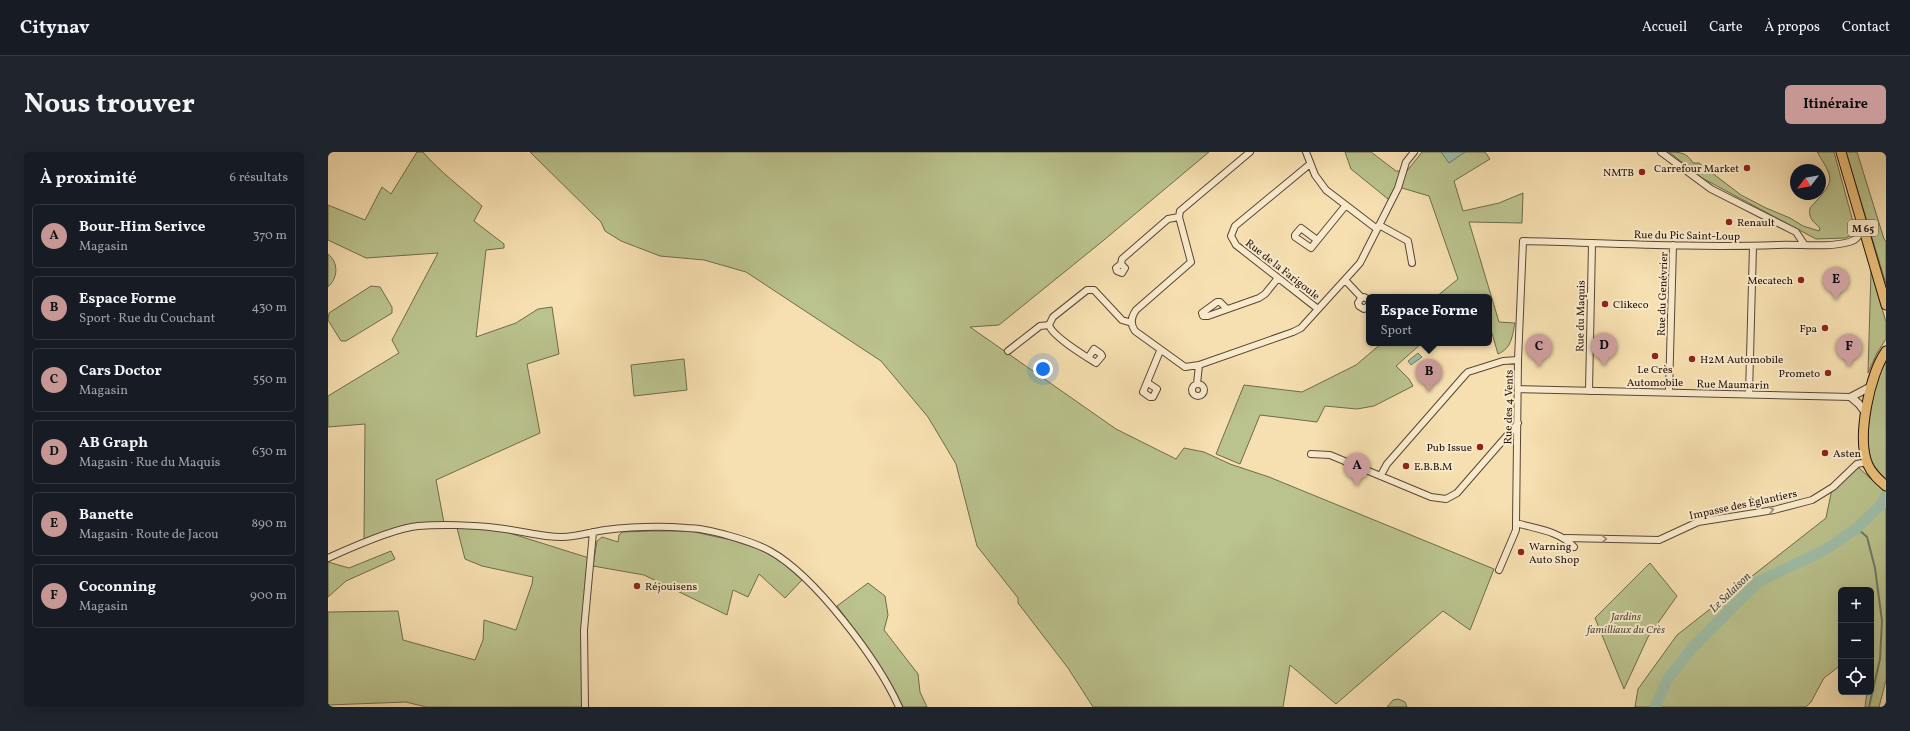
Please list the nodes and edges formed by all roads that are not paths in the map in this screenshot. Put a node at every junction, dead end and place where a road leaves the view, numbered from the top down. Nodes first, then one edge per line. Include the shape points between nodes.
1 (1250, 152) edge
2 (1306, 152) edge
3 (1414, 152) edge
4 (1662, 152) edge
5 (1841, 152) edge
6 (1310, 164) junction
7 (1346, 205) junction
8 (1179, 217) junction
9 (1861, 222) junction
10 (1378, 227) junction
11 (1317, 240) dead end
12 (1523, 241) joint
13 (1592, 243) junction
14 (1804, 244) junction
15 (1673, 245) junction
16 (1753, 246) junction
17 (1412, 263) dead end
18 (1121, 264) dead end
19 (1278, 278) junction
20 (1345, 280) junction
21 (1362, 298) junction
22 (1366, 298) edge
23 (1886, 304) edge
24 (1366, 307) edge
25 (1227, 308) dead end
26 (1318, 309) junction
27 (1132, 323) junction
28 (1049, 325) junction
29 (1008, 351) dead end
30 (1160, 351) junction
31 (1886, 351) edge
32 (1088, 358) dead end
33 (1518, 360) junction
34 (1199, 365) junction
35 (1148, 383) dead end
36 (1197, 384) dead end
37 (1870, 387) junction
38 (1518, 389) junction
39 (1588, 390) junction
40 (1669, 392) junction
41 (1749, 394) junction
42 (1851, 397) junction
43 (1865, 412) junction
44 (1518, 423) junction
45 (1311, 454) dead end
46 (1867, 462) junction
47 (1381, 475) junction
48 (1886, 486) edge
49 (1516, 523) junction
50 (593, 532) junction
51 (1566, 538) junction
52 (1574, 547) dead end
53 (328, 558) edge
54 (1499, 570) dead end
55 (586, 707) edge
56 (899, 707) edge

1 - 8 street via 1182,208
2 - 6 street
3 - 10 street via 1406,162 1398,188
4 - 14 street via 1711,188 1796,232
5 - 9 main road, M 65
6 - 7 street via 1322,185
6 - 19 street, Rue de la Farigoule via 1232,230 1236,245
7 - 10 street
7 - 11 street
8 - 18 street via 1168,219 1122,259
8 - 27 street via 1191,262 1136,310
9 - 14 street, Rue du Pic Saint-Loup via 1860,233 1850,242
9 - 23 main road, M 65
10 - 17 street via 1408,241
10 - 20 street via 1360,263
12 - 13 street, Rue du Pic Saint-Loup
12 - 33 street, Rue des 4 Vents
13 - 15 street, Rue du Pic Saint-Loup
13 - 39 street, Rue du Maquis
14 - 16 street, Rue du Pic Saint-Loup
15 - 16 street, Rue du Pic Saint-Loup
15 - 40 street, Rue du Genévrier
16 - 41 street
19 - 25 street via 1262,296
19 - 26 street, Rue de la Farigoule
20 - 21 street
20 - 26 street
21 - 22 street
21 - 24 street via 1359,300 1359,306
26 - 34 street via 1301,328 1293,332
27 - 28 street via 1122,320 1091,289 1084,291 1053,317
27 - 30 street via 1135,331
28 - 29 street via 1040,326
28 - 32 street via 1052,332
30 - 34 street via 1184,367
30 - 35 street
31 - 37 main road
33 - 38 street, Rue des 4 Vents
33 - 47 street via 1503,361 1468,372 1387,464
34 - 36 street
37 - 42 street
37 - 43 main road
38 - 39 street, Rue Maumarin
38 - 44 street, Rue des 4 Vents
39 - 40 street, Rue Maumarin
40 - 41 street, Rue Maumarin
41 - 42 street, Rue Maumarin
42 - 43 street
43 - 46 main road
44 - 47 street via 1457,492 1446,499 1431,497
44 - 49 street, Rue des 4 Vents
45 - 47 street via 1330,454
46 - 48 main road via 1872,472
51 -> 46 street, Impasse des Églantiers via 1659,540 1698,522 1774,510 1812,500 1833,487 1857,464
49 - 51 street, Impasse des Églantiers
49 - 54 street, Rue des 4 Vents via 1516,530
50 - 53 street via 564,537 536,536 498,528 418,526 396,531
50 - 55 street via 584,630
50 - 56 street via 688,528 750,543 769,551 790,565 828,603 880,670
51 - 52 street

